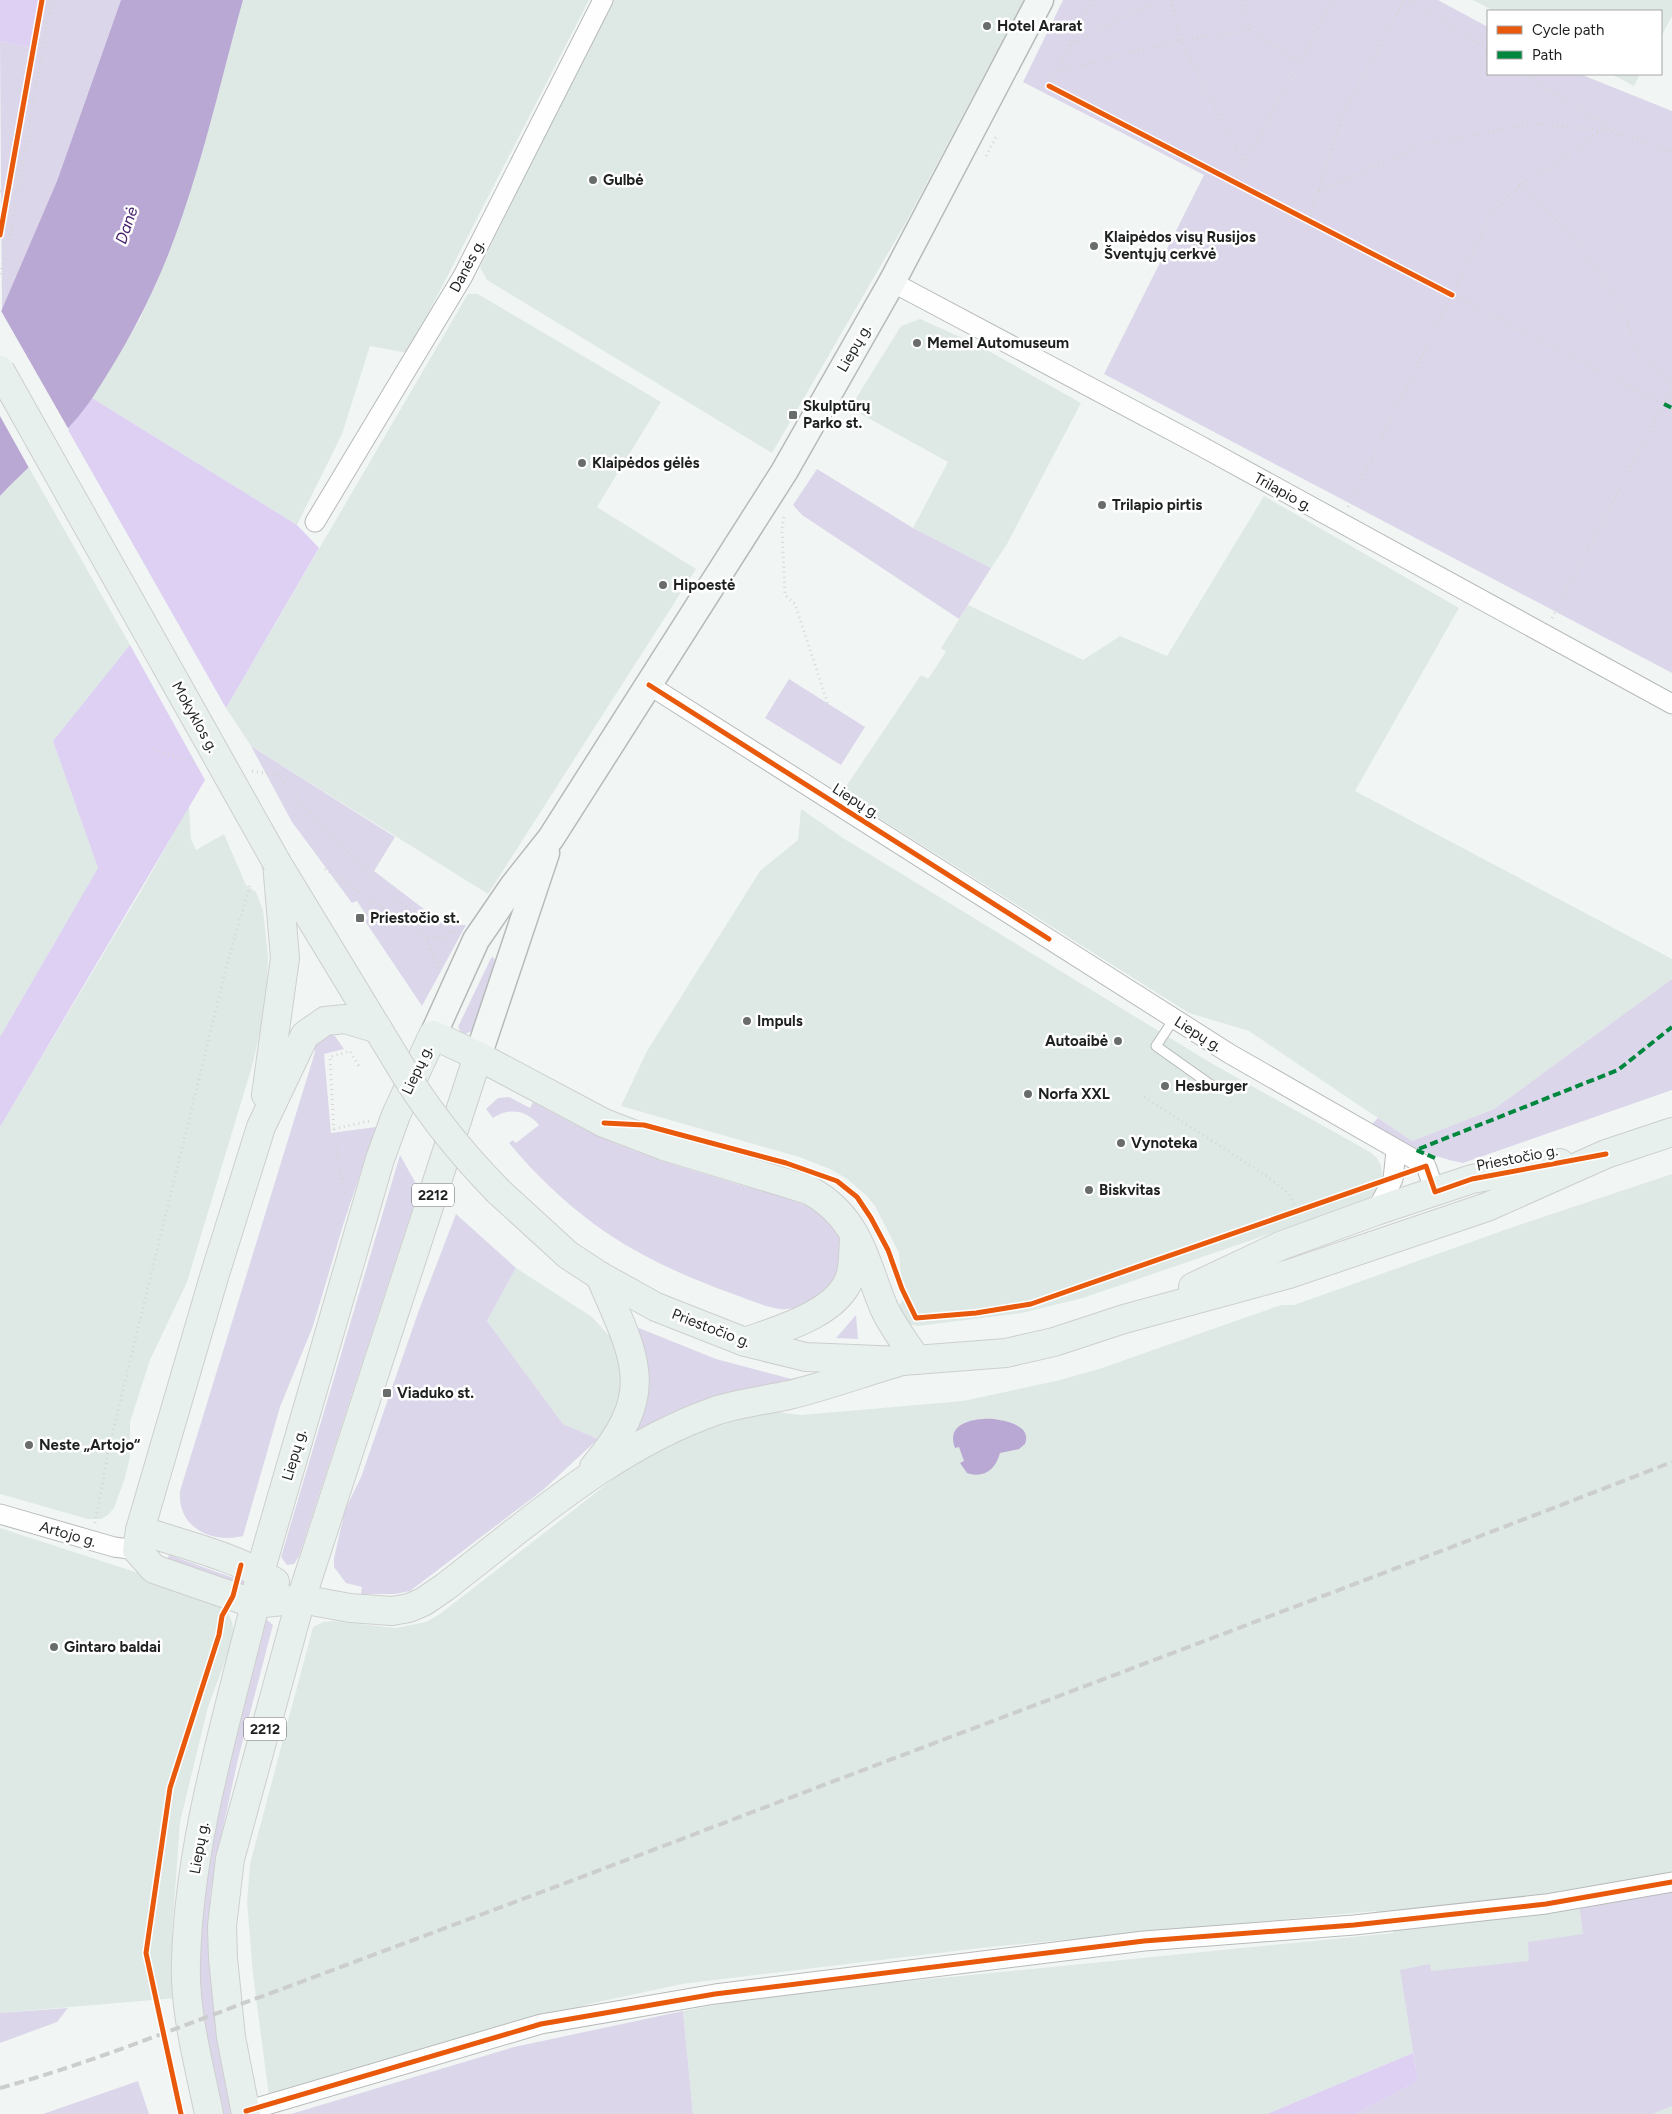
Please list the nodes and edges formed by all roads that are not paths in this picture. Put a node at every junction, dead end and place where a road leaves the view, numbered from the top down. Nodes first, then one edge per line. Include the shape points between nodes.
1 (603, 0) edge
2 (1040, 0) edge
3 (892, 282) junction
4 (0, 370) edge
5 (315, 522) dead end
6 (649, 685) junction
7 (1672, 704) edge
8 (551, 838) junction
9 (278, 863) junction
10 (1174, 1019) junction
11 (378, 1029) junction
12 (433, 1035) junction
13 (478, 1056) junction
14 (396, 1059) joint
15 (1211, 1085) dead end
16 (261, 1126) junction
17 (1672, 1132) edge
18 (1396, 1151) junction
19 (1606, 1154) junction
20 (1435, 1192) junction
21 (1376, 1211) junction
22 (1443, 1222) junction
23 (855, 1234) junction
24 (600, 1276) junction
25 (1124, 1319) junction
26 (745, 1342) junction
27 (910, 1361) junction
28 (580, 1483) junction
29 (0, 1514) edge
30 (139, 1540) junction
31 (260, 1572) junction
32 (301, 1599) junction
33 (255, 1604) junction
34 (1672, 1882) edge
35 (246, 2112) edge
36 (209, 2114) edge

1 - 5 street, Danės g. via 463,276
2 - 3 main road, Liepų g. / 2212
3 - 6 main road, Liepų g. / 2212 via 764,505
3 - 7 street, Trilapio g.
4 - 9 main road, Mokyklos g., bridge
6 - 8 main road, Liepų g. / 2212
6 - 10 street, Liepų g.
8 - 12 main road, Liepų g. via 476,940
8 - 13 main road, Liepų g. / 2212
9 - 11 main road, Mokyklos g.
9 - 16 main road via 285,958
10 - 15 lane via 1156,1046
10 - 18 street, Liepų g.
11 - 14 main road, Mokyklos g.
11 - 16 main road via 345,1019 325,1021 305,1035
12 - 13 main road
12 - 31 main road, Liepų g. via 380,1158
13 - 23 main road via 604,1123 664,1146 809,1190 842,1214
13 - 32 main road, Liepų g. / 2212
14 - 24 main road, Priestočio g., bridge via 435,1120 464,1157 537,1229
16 - 30 main road
17 - 19 main road, Priestočio g.
18 - 20 street, Liepų g. via 1426,1166
18 - 21 street via 1392,1179
19 - 20 main road, Priestočio g. via 1472,1179
19 - 22 main road, Priestočio g. via 1487,1207
20 - 21 main road, Priestočio g.
20 - 22 main road
21 - 25 main road, Priestočio g. via 1280,1246
22 - 25 main road, Priestočio g. via 1290,1274
23 - 26 main road via 851,1276 828,1306 804,1320
23 - 27 main road
24 - 26 main road, Priestočio g. via 656,1308
24 - 28 main road via 629,1344 636,1369 635,1392 621,1433
25 - 27 main road, Priestočio g. via 1054,1342 1006,1353
26 - 27 main road, Priestočio g. via 806,1357
27 - 28 main road via 789,1395 718,1410 650,1442
28 - 32 main road via 445,1587 409,1608 375,1611
29 - 30 street, Artojo g. via 92,1541
30 - 31 main road
30 - 33 main road via 154,1569
31 - 32 main road
31 - 33 main road, Liepų g.
32 - 33 main road
32 - 35 main road, Liepų g. / 2212 via 242,1813 225,1893 222,1926 226,1997
33 - 36 main road, Liepų g. via 208,1797 192,1886 185,1962 189,2005
34 - 35 street via 1546,1904 1354,1925 1144,1941 715,1994 541,2024

